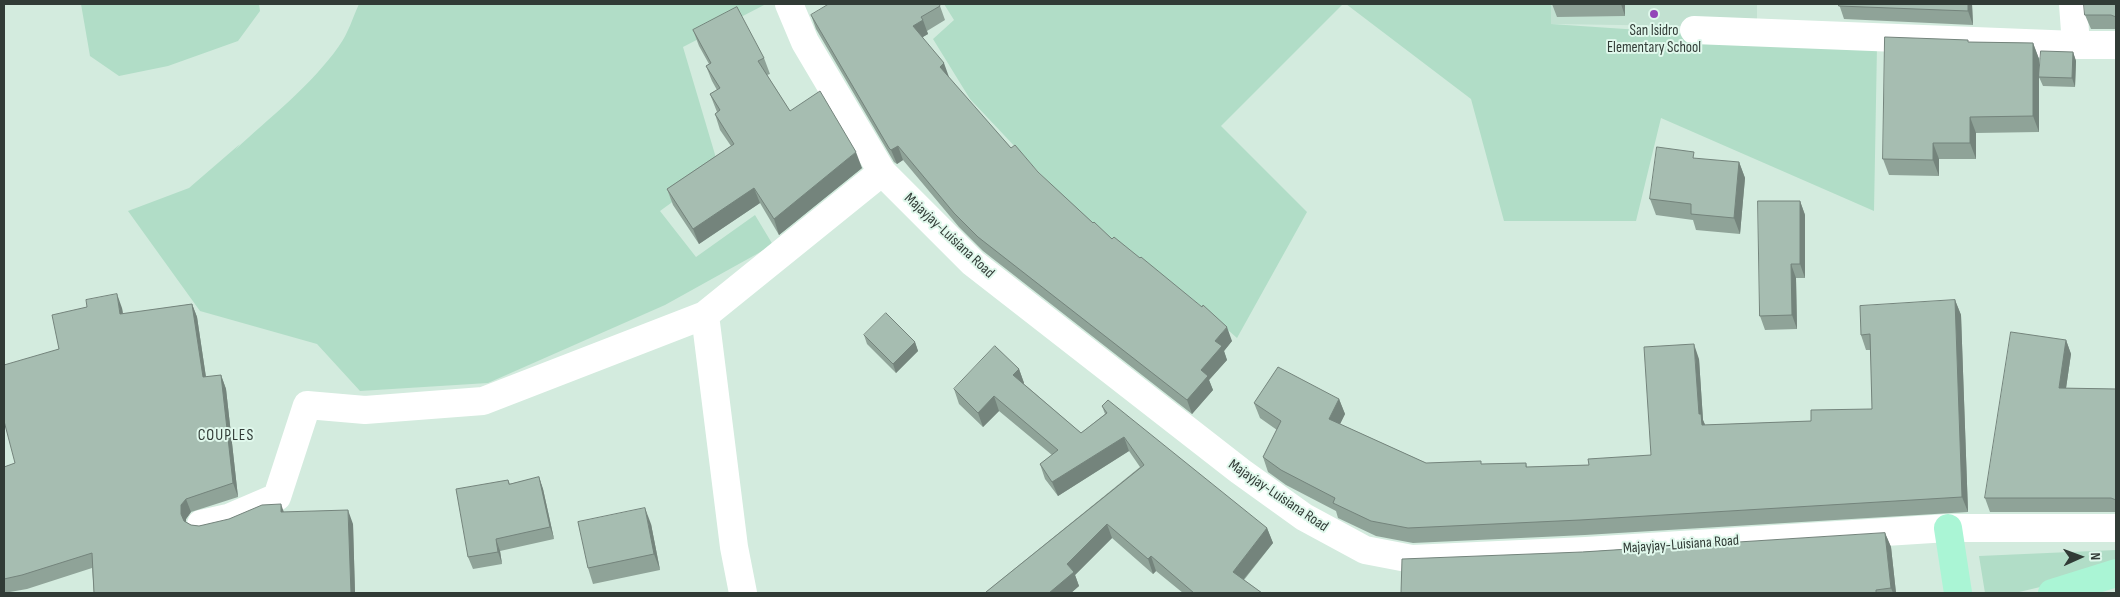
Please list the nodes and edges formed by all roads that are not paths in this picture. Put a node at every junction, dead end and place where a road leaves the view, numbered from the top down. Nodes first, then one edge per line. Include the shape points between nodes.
1 (789, 4) edge
2 (2073, 4) edge
3 (1694, 30) dead end
4 (2076, 45) junction
5 (2116, 45) edge
6 (882, 172) junction
7 (705, 315) junction
8 (202, 524) edge
9 (1948, 528) junction
10 (2116, 528) edge
11 (2116, 573) edge
12 (743, 593) edge
13 (1958, 593) edge
14 (2052, 593) edge

1 - 6 street, Majayjay-Luisiana Road via 805,42
2 - 4 street
3 - 4 street
4 - 5 street
6 - 7 street
6 - 9 street, Majayjay-Luisiana Road via 973,263 1190,434 1304,517 1365,550 1421,559
7 - 8 street via 483,401 365,410 306,405 277,496 228,518
7 - 12 street via 734,547
9 - 10 street, Majayjay-Luisiana Road
9 - 13 main road
11 - 14 main road

